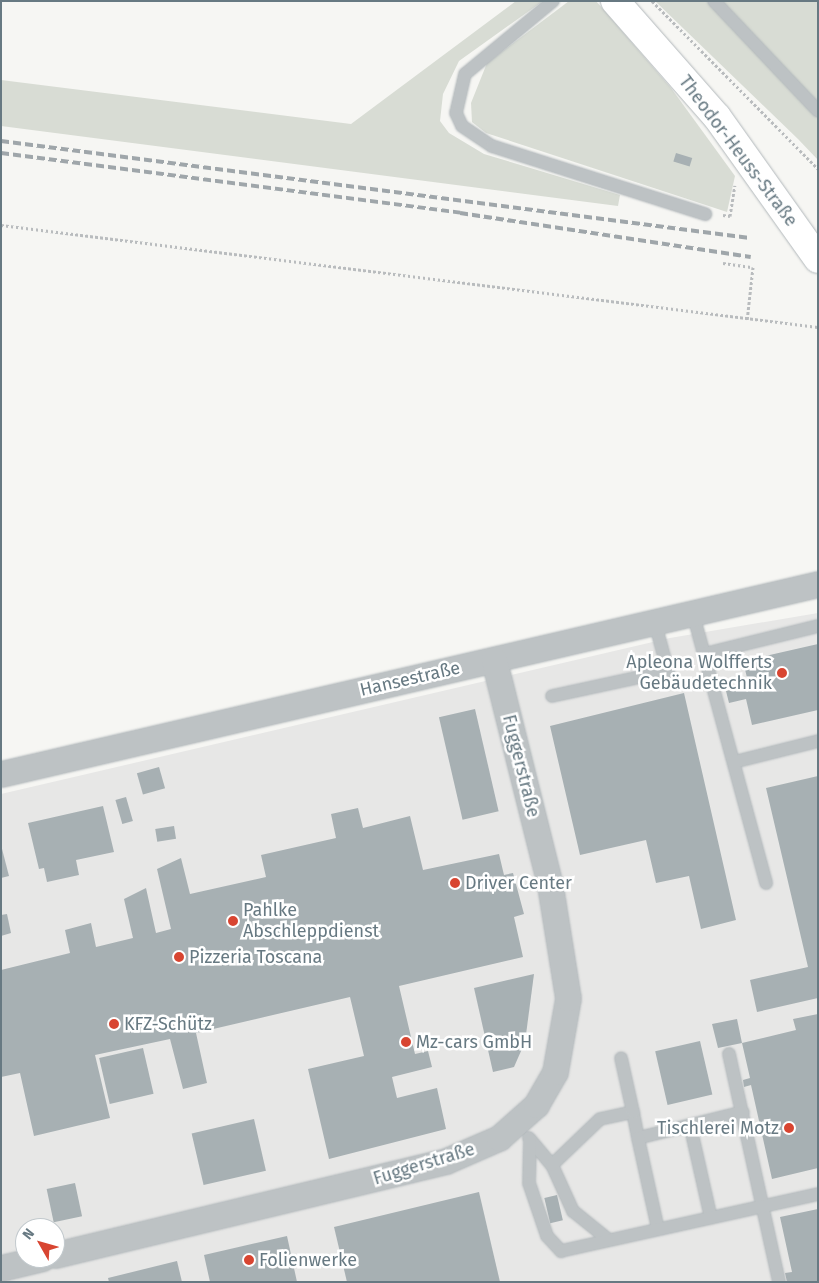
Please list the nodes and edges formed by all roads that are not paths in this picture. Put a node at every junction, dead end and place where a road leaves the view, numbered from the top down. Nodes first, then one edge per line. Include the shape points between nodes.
1 (553, 1) edge
2 (615, 1) edge
3 (714, 1) edge
4 (818, 111) edge
5 (705, 214) dead end
6 (818, 258) edge
7 (818, 584) edge
8 (692, 610) junction
9 (654, 619) junction
10 (818, 626) edge
11 (704, 654) junction
12 (494, 660) junction
13 (552, 696) dead end
14 (818, 741) edge
15 (734, 762) junction
16 (1, 774) edge
17 (766, 883) dead end
18 (729, 1054) dead end
19 (621, 1058) dead end
20 (633, 1112) junction
21 (743, 1112) junction
22 (690, 1125) junction
23 (524, 1131) junction
24 (638, 1138) junction
25 (552, 1165) junction
26 (818, 1194) edge
27 (763, 1206) junction
28 (711, 1218) junction
29 (658, 1229) junction
30 (609, 1240) junction
31 (65, 1253) edge
32 (15, 1265) edge
33 (1, 1268) edge
34 (780, 1282) edge

1 - 5 lane via 465,74 456,113 462,126 492,146
2 - 6 main road, Theodor-Heuss-Straße via 717,117
3 - 4 lane
7 - 8 street, Hansestraße
8 - 9 street, Hansestraße
8 - 11 lane
9 - 12 street, Hansestraße
9 - 13 lane via 668,671
10 - 11 lane
11 - 15 lane
12 - 16 street, Hansestraße
12 - 23 street, Fuggerstraße via 550,885 568,998 555,1072
14 - 15 lane
15 - 17 lane
18 - 21 lane
19 - 20 lane
20 - 24 lane
20 - 25 lane via 600,1120
21 - 22 lane
21 - 27 lane
22 - 24 lane
22 - 28 lane
23 - 25 lane
23 - 30 lane via 529,1183 547,1236 561,1251
23 - 31 street, Fuggerstraße via 416,1170
24 - 29 lane
25 - 30 lane via 573,1211
26 - 27 lane
27 - 28 lane
27 - 34 lane
28 - 29 lane
29 - 30 lane
32 - 33 street

